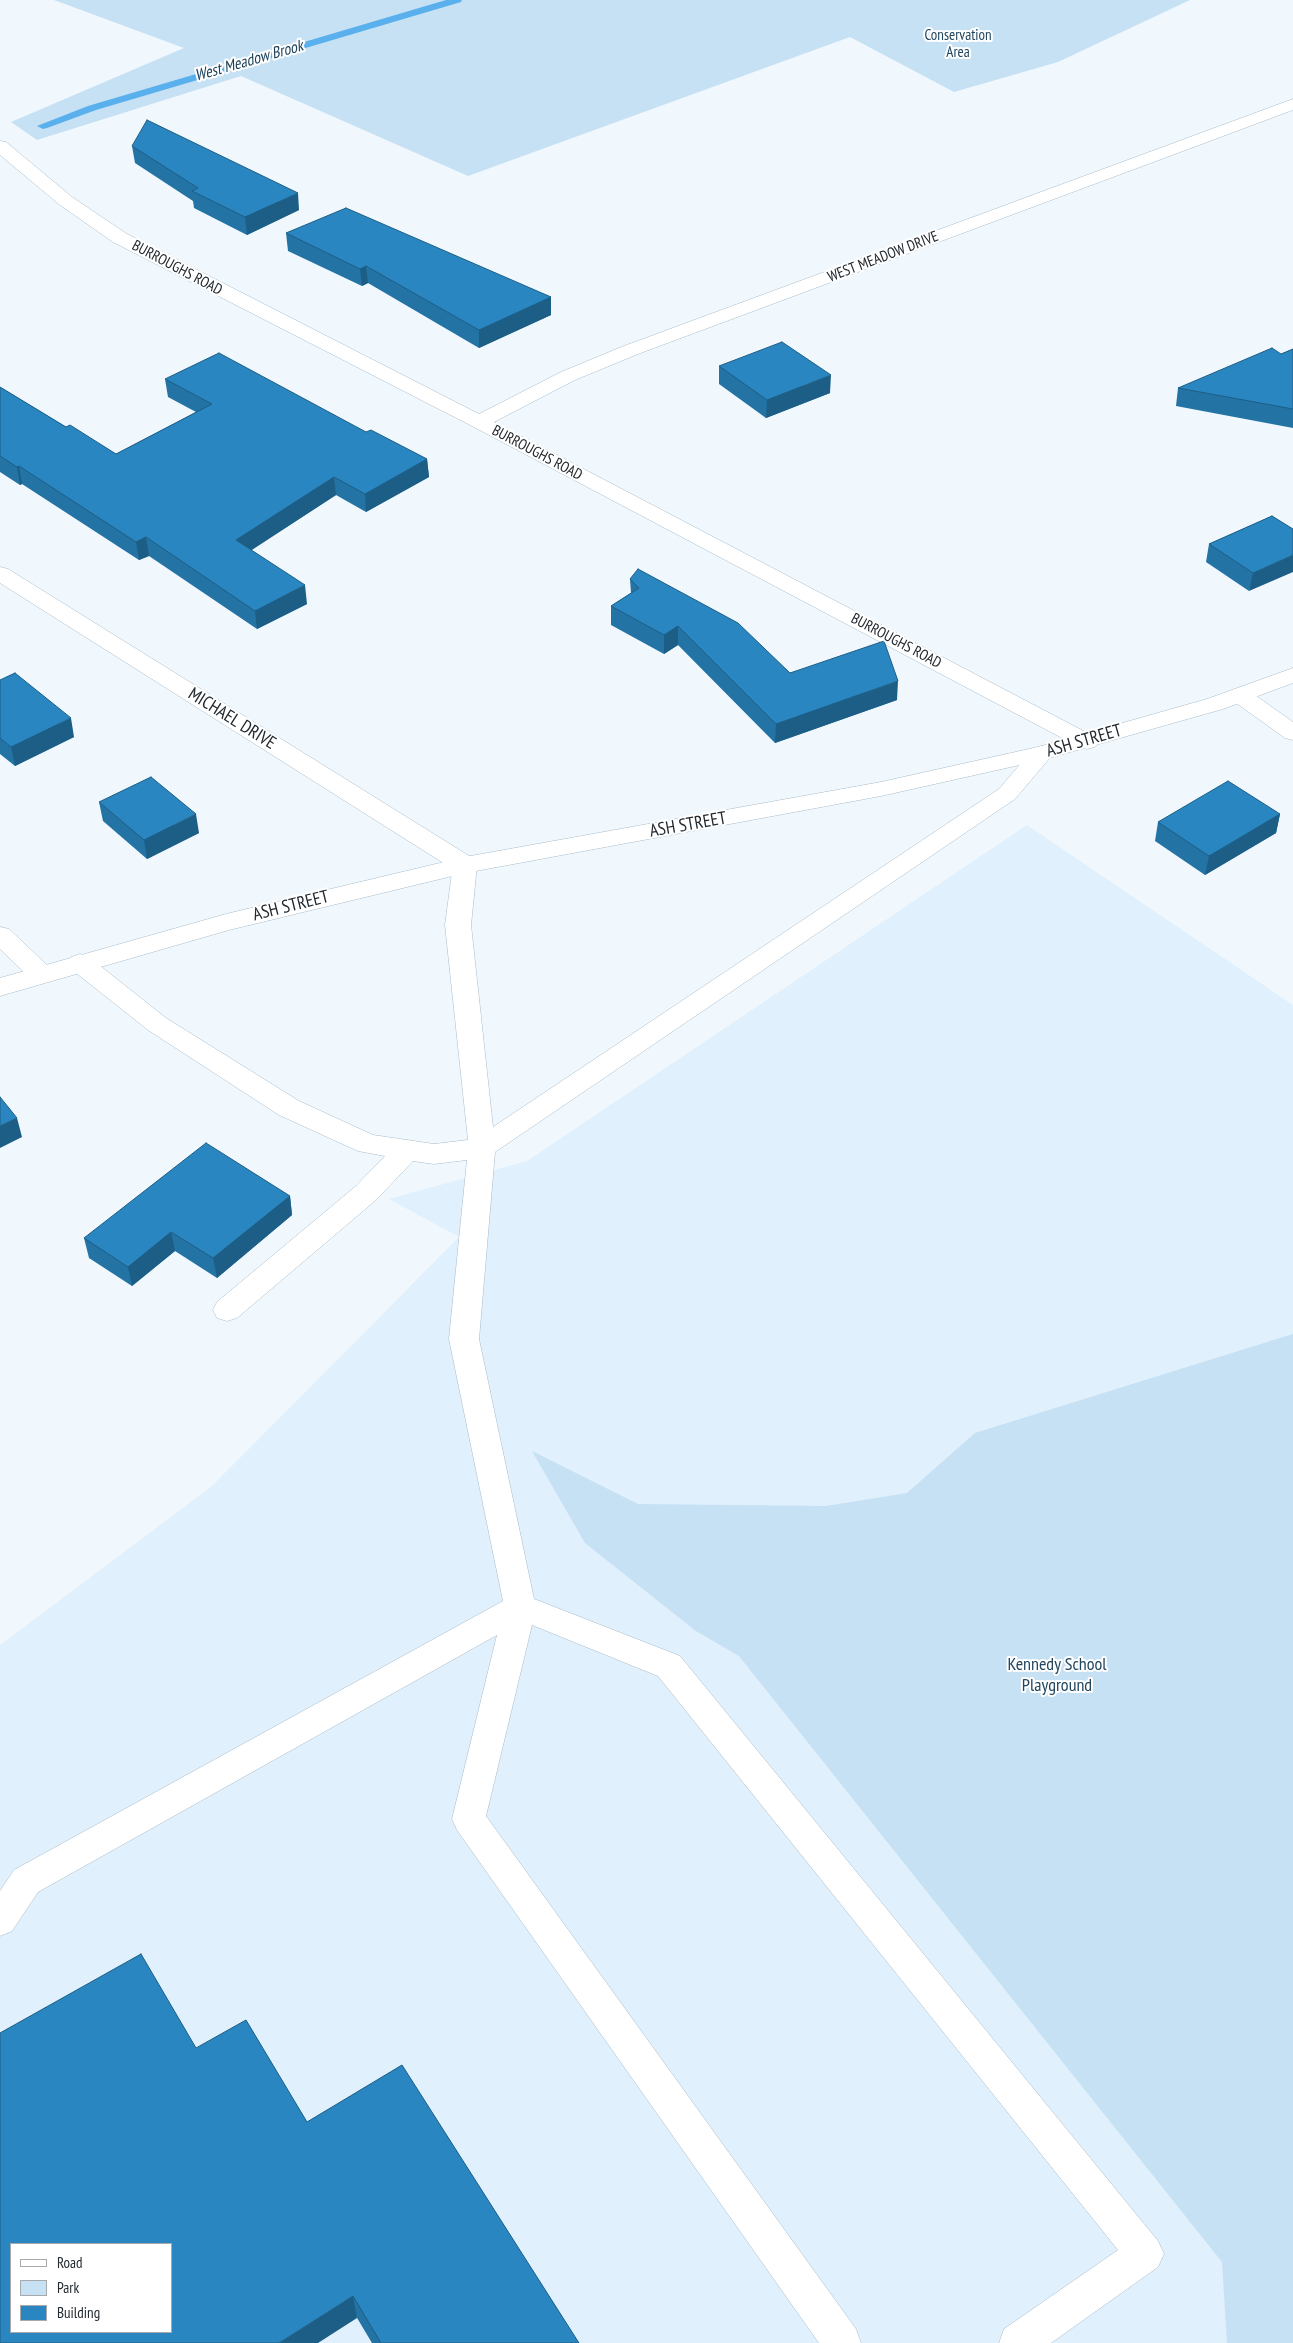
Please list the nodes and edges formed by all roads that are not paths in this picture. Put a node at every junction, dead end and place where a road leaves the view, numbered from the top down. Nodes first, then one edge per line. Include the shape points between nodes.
1 (1293, 104) edge
2 (0, 146) edge
3 (479, 422) junction
4 (0, 574) edge
5 (1293, 675) edge
6 (1240, 695) junction
7 (1293, 733) edge
8 (1087, 742) junction
9 (1042, 753) junction
10 (465, 865) junction
11 (0, 935) edge
12 (80, 963) junction
13 (42, 974) junction
14 (0, 987) edge
15 (482, 1148) junction
16 (407, 1150) junction
17 (227, 1310) dead end
18 (520, 1607) junction
19 (0, 1920) edge
20 (842, 2343) edge
21 (1018, 2343) edge

1 - 3 street, WEST MEADOW DRIVE via 631,350 568,376
2 - 3 street, BURROUGHS ROAD via 66,201 120,238
3 - 8 street, BURROUGHS ROAD
4 - 10 street, MICHAEL DRIVE
5 - 6 street, ASH STREET
6 - 7 street
6 - 8 street, ASH STREET
8 - 9 street, ASH STREET
9 - 10 street, ASH STREET via 882,789
9 - 15 street via 1007,794
10 - 12 street, ASH STREET via 226,922
10 - 15 street via 458,925
11 - 13 street
12 - 13 street, ASH STREET
12 - 16 street via 157,1024 290,1108 368,1144
13 - 14 street, ASH STREET
15 - 16 street via 434,1154
15 - 18 street via 464,1338
16 - 17 street via 366,1193
18 - 19 street via 26,1881
18 - 20 street via 469,1819
18 - 21 street via 669,1666 1146,2254

